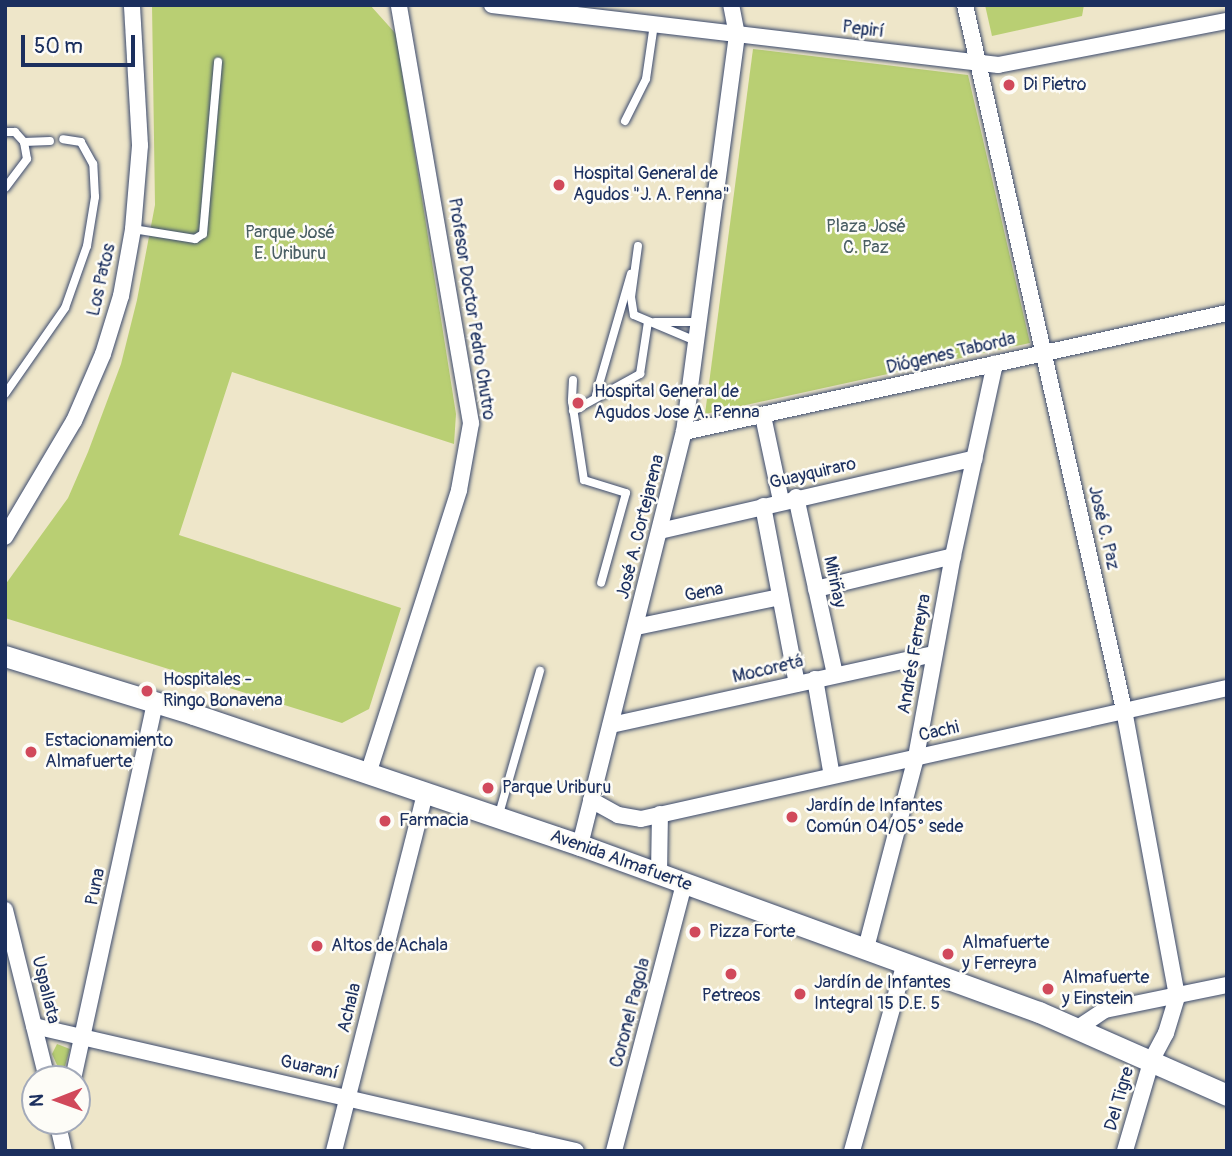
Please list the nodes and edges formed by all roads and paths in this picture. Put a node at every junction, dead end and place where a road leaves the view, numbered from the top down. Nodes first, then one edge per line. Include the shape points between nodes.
1 (132, 5) edge
2 (400, 5) edge
3 (492, 5) edge
4 (731, 5) edge
5 (965, 5) edge
6 (1227, 21) edge
7 (654, 24) junction
8 (737, 35) junction
9 (218, 62) dead end
10 (979, 64) junction
11 (625, 121) dead end
12 (5, 132) edge
13 (62, 139) dead end
14 (50, 141) dead end
15 (24, 142) junction
16 (5, 188) edge
17 (133, 229) junction
18 (638, 246) dead end
19 (635, 269) junction
20 (1227, 313) edge
21 (649, 322) junction
22 (699, 322) junction
23 (696, 341) junction
24 (1044, 352) junction
25 (995, 364) junction
26 (573, 380) dead end
27 (5, 394) edge
28 (596, 395) junction
29 (573, 411) junction
30 (763, 416) junction
31 (684, 432) junction
32 (975, 458) junction
33 (789, 499) junction
34 (763, 506) junction
35 (660, 531) junction
36 (5, 537) edge
37 (953, 556) junction
38 (601, 583) dead end
39 (816, 589) junction
40 (780, 597) junction
41 (635, 626) junction
42 (933, 653) junction
43 (5, 656) edge
44 (540, 671) dead end
45 (835, 674) junction
46 (815, 679) junction
47 (797, 684) junction
48 (1227, 688) edge
49 (155, 702) junction
50 (1124, 710) junction
51 (611, 725) junction
52 (916, 757) junction
53 (368, 774) junction
54 (832, 776) junction
55 (425, 793) junction
56 (591, 800) junction
57 (660, 814) junction
58 (498, 817) junction
59 (580, 845) junction
60 (659, 875) junction
61 (684, 885) junction
62 (5, 910) edge
63 (866, 948) junction
64 (10, 952) edge
65 (905, 962) junction
66 (1227, 985) edge
67 (1177, 997) junction
68 (34, 1026) junction
69 (1079, 1028) junction
70 (84, 1037) junction
71 (1152, 1059) junction
72 (44, 1065) edge
73 (77, 1065) edge
74 (1227, 1095) edge
75 (348, 1097) junction
76 (334, 1151) edge
77 (576, 1151) edge
78 (614, 1151) edge
79 (852, 1151) edge
80 (1125, 1151) edge

1 - 17 street, Los Patos via 140,145
2 - 53 street, Profesor Doctor Pedro Chutro via 471,423 459,491
3 - 7 street, Pepirí
4 - 8 street, José A. Cortejarena
5 - 10 street, José C. Paz
6 - 10 street, Pepirí via 1034,62
7 - 8 street, Pepirí
7 - 11 lane via 646,79
8 - 10 street, Pepirí
8 - 22 street, José A. Cortejarena
9 - 17 lane via 203,234 195,239
10 - 24 street, José C. Paz
12 - 15 lane via 15,132
13 - 27 lane via 81,142 93,164 95,197 87,246 65,308
14 - 15 lane
15 - 16 lane via 27,159
17 - 36 street, Los Patos via 121,296 103,354 74,421
18 - 19 lane
19 - 21 lane via 630,307 634,315
19 - 28 lane
20 - 24 street, Diógenes Taborda
21 - 22 lane
21 - 23 lane
21 - 28 lane via 640,374
22 - 23 street, José A. Cortejarena
23 - 31 street, José A. Cortejarena
24 - 25 street, Diógenes Taborda
24 - 50 street, José C. Paz
25 - 30 street, Diógenes Taborda
25 - 32 street, Andrés Ferreyra
26 - 29 lane
28 - 29 lane
29 - 38 lane via 583,480 626,492
30 - 31 street, Diógenes Taborda
30 - 33 street, Miriñay
31 - 35 street, José A. Cortejarena
32 - 33 street, Guayquiraro
32 - 37 street, Andrés Ferreyra
33 - 34 street, Guayquiraro
33 - 39 street, Miriñay
34 - 35 street, Guayquiraro
34 - 40 street
35 - 41 street, José A. Cortejarena
37 - 39 street
37 - 42 street, Andrés Ferreyra
39 - 45 street, Miriñay
40 - 41 street, Gena
40 - 47 street
41 - 51 street, José A. Cortejarena
42 - 45 street, Mocoretá
42 - 52 street, Andrés Ferreyra
43 - 49 main road, Avenida Almafuerte
44 - 58 lane
45 - 46 street, Mocoretá
46 - 47 street, Mocoretá
46 - 54 street
47 - 51 street, Mocoretá
48 - 50 street, Cachi
49 - 53 main road, Avenida Almafuerte
49 - 70 street, Puna
50 - 52 street, Cachi
50 - 67 street, José C. Paz
51 - 56 street, José A. Cortejarena
52 - 54 street, Cachi
52 - 63 street, Andrés Ferreyra
53 - 55 main road, Avenida Almafuerte
54 - 57 street, Cachi
55 - 58 main road, Avenida Almafuerte
55 - 75 street, Achala
56 - 57 street, Cachi via 628,818
56 - 59 street, José A. Cortejarena
57 - 60 street
58 - 59 main road, Avenida Almafuerte
59 - 60 main road, Avenida Almafuerte
60 - 61 main road, Avenida Almafuerte
61 - 63 main road, Avenida Almafuerte
61 - 78 street, Coronel Pagola
62 - 64 street, Uspallata
63 - 65 main road, Avenida Almafuerte
64 - 68 street, Uspallata
65 - 69 main road, Avenida Almafuerte
65 - 79 street
66 - 67 street
67 - 69 street via 1105,1010
67 - 71 street, José C. Paz
68 - 70 street, Guaraní
68 - 72 street, Uspallata
69 - 71 main road, Avenida Almafuerte
70 - 73 street, Puna
70 - 75 street, Guaraní
71 - 74 main road, Avenida Almafuerte
71 - 80 street, Del Tigre
75 - 76 street, Achala
75 - 77 street, Guaraní

